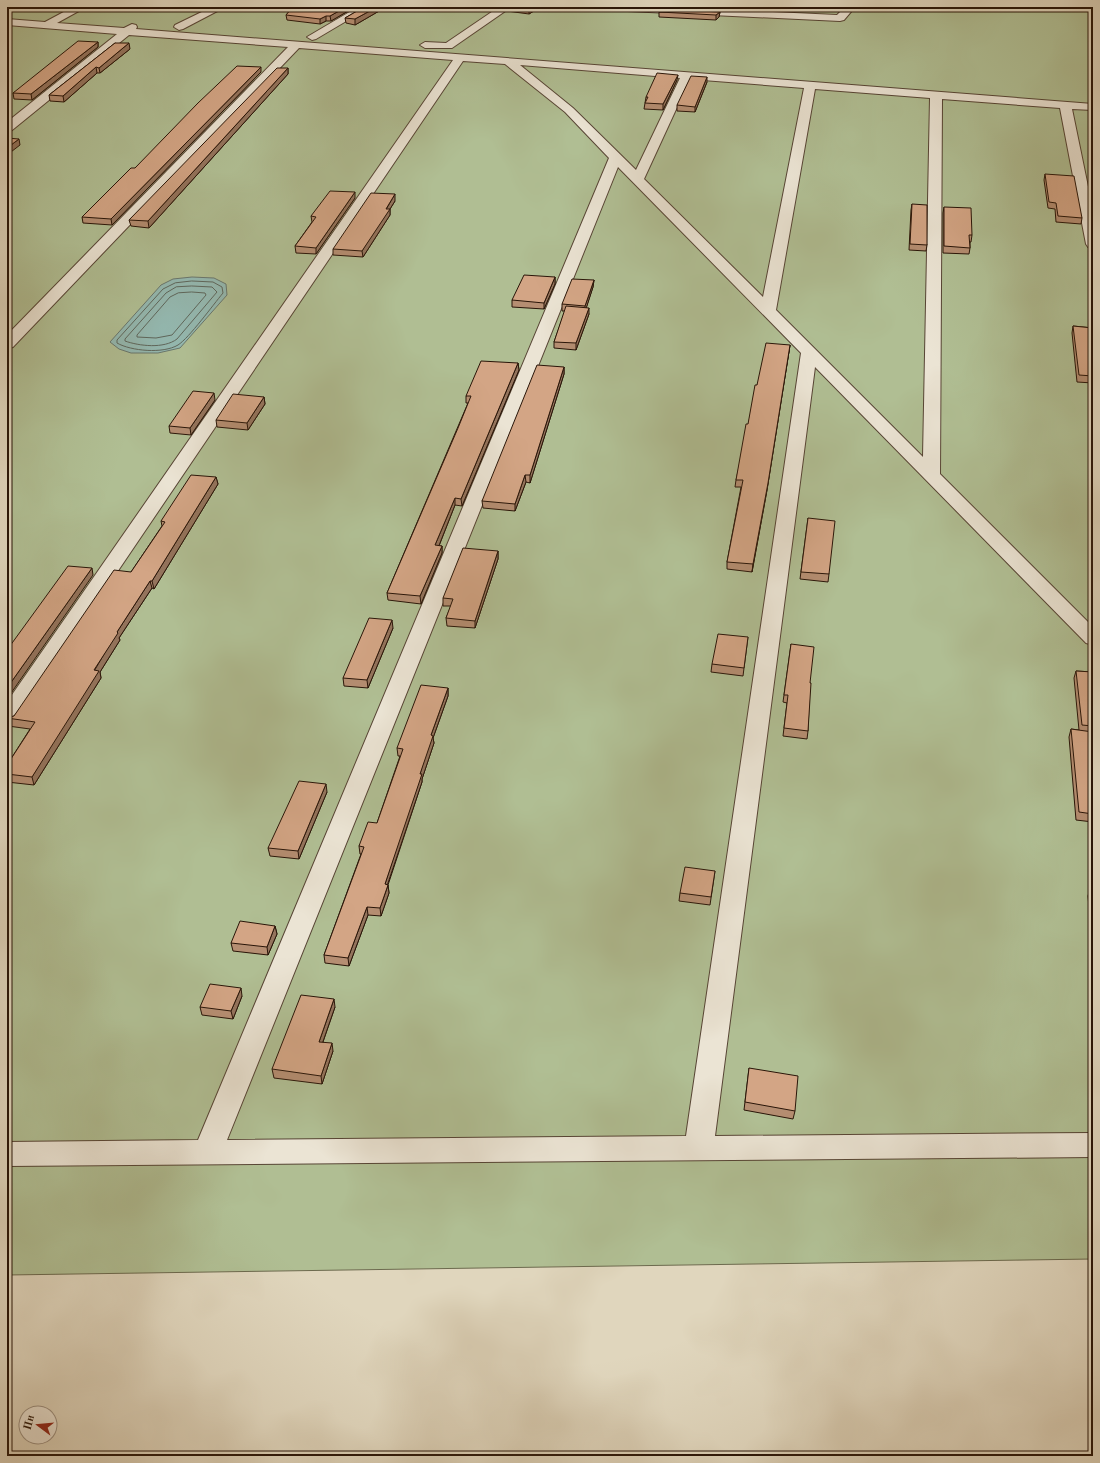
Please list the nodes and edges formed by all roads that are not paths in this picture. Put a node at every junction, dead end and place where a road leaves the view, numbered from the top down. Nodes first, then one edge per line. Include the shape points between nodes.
1 (81, 7) edge
2 (220, 7) edge
3 (365, 7) edge
4 (506, 7) edge
5 (607, 7) edge
6 (850, 7) edge
7 (708, 9) edge
8 (63, 15) junction
9 (87, 17) dead end
10 (7, 22) edge
11 (47, 25) junction
12 (126, 25) junction
13 (312, 37) junction
14 (296, 45) junction
15 (460, 58) junction
16 (508, 62) junction
17 (686, 76) junction
18 (810, 85) junction
19 (936, 95) junction
20 (1065, 105) junction
21 (1093, 107) edge
22 (7, 128) edge
23 (616, 157) junction
24 (638, 179) junction
25 (1093, 244) edge
26 (768, 310) junction
27 (7, 344) edge
28 (810, 353) junction
29 (931, 476) junction
30 (1093, 639) edge
31 (7, 718) edge
32 (1093, 1145) edge
33 (699, 1148) junction
34 (207, 1153) junction
35 (7, 1154) edge

1 - 8 street
2 - 13 street via 179,27
3 - 13 street
4 - 13 street via 448,46
5 - 7 street
6 - 7 street via 840,18
8 - 9 street
8 - 11 street
10 - 11 street
11 - 12 street
12 - 14 street
12 - 22 street
14 - 15 street
14 - 27 street
15 - 16 street
15 - 31 street
16 - 17 street
16 - 23 street via 569,110
17 - 18 street
17 - 24 street
18 - 19 street
18 - 26 street
19 - 20 street
19 - 29 street
20 - 21 street
20 - 25 street
23 - 24 street
23 - 34 street
24 - 26 street
26 - 28 street
28 - 29 street
28 - 33 street
29 - 30 street
32 - 33 street
33 - 34 street
34 - 35 street

